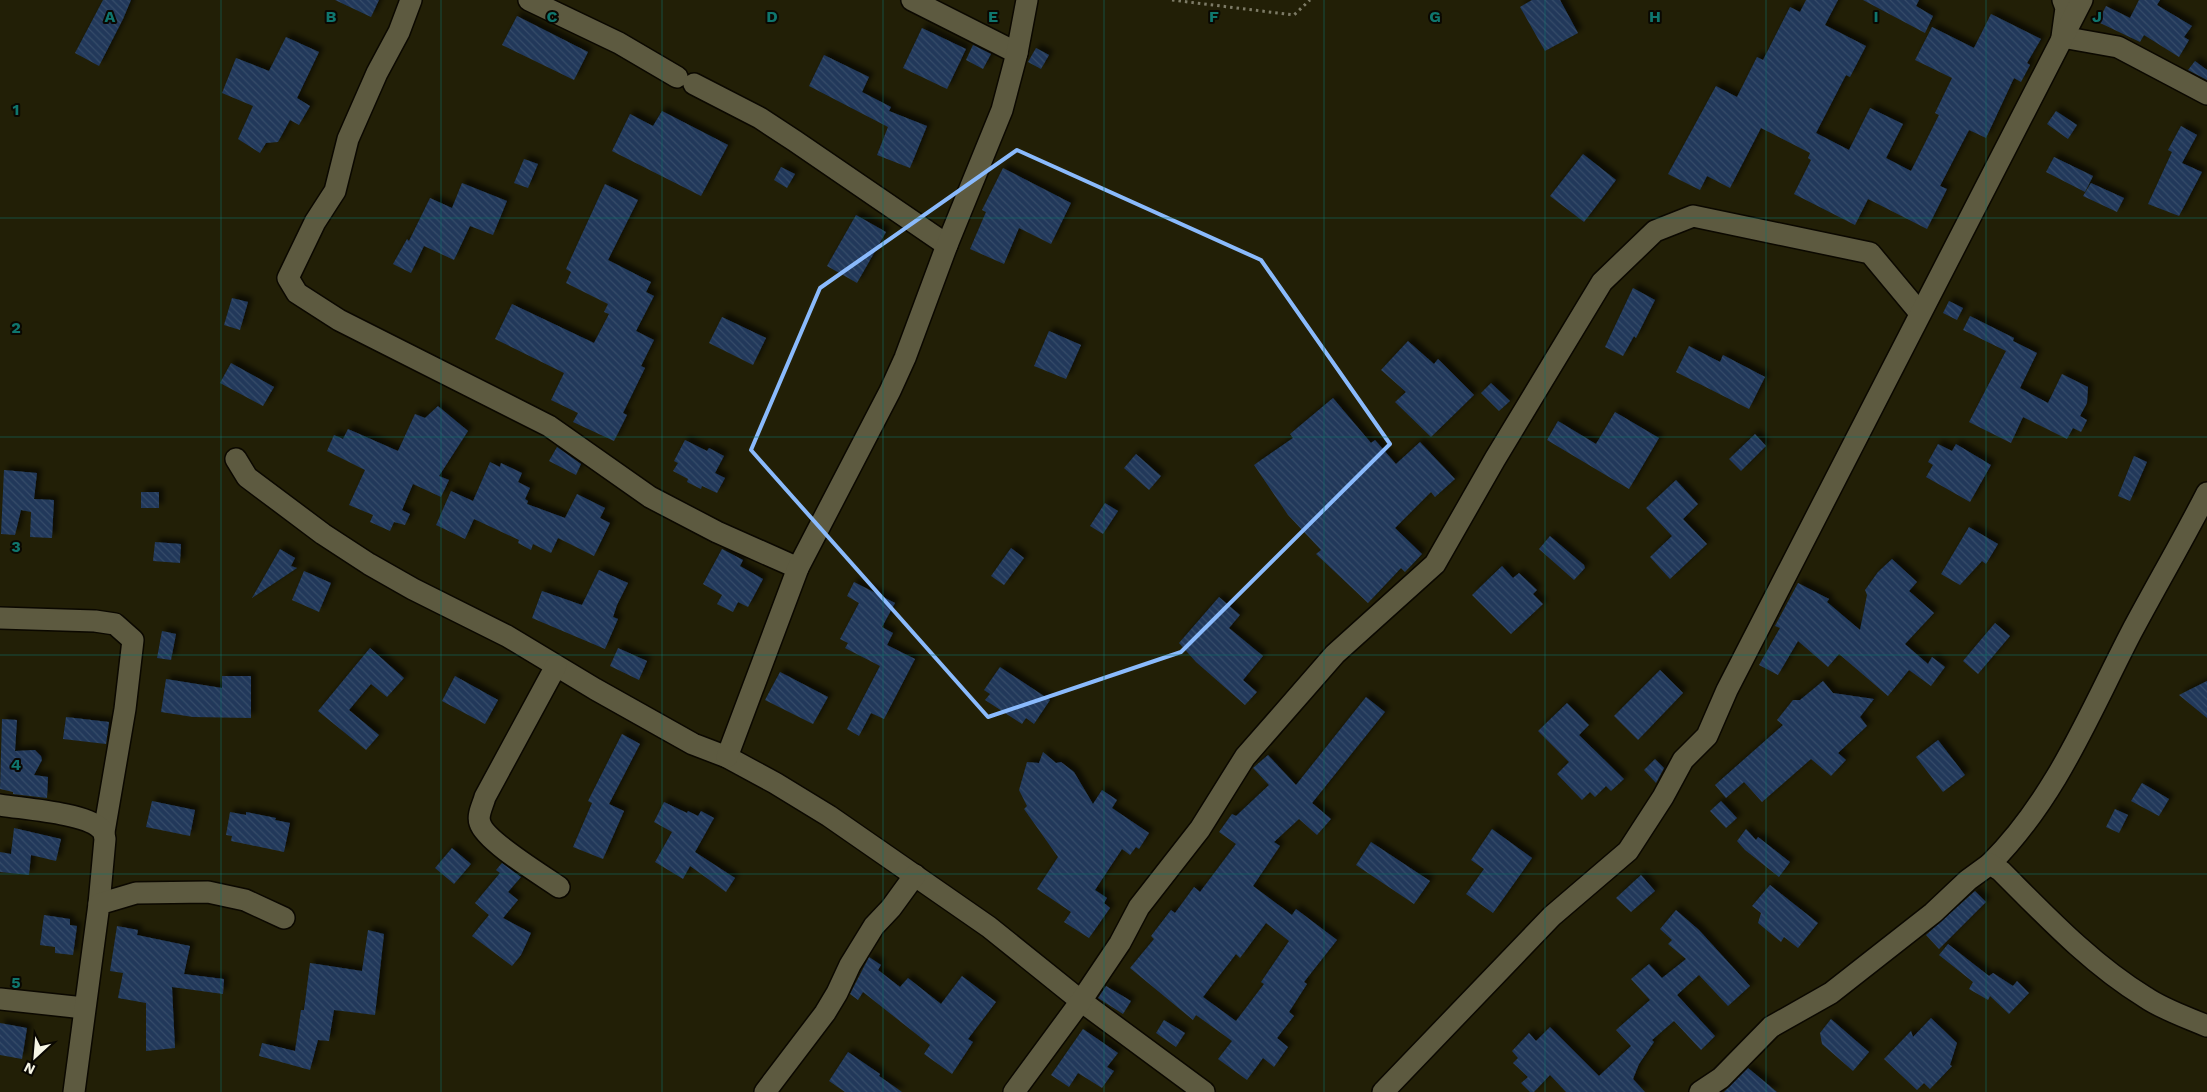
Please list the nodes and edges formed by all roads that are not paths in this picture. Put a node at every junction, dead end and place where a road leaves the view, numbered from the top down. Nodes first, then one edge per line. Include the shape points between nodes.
1 (411, 0) edge
2 (529, 0) edge
3 (912, 0) edge
4 (1027, 0) edge
5 (2063, 0) edge
6 (2082, 0) edge
7 (2062, 37) junction
8 (1017, 53) junction
9 (2207, 94) edge
10 (947, 245) junction
11 (1920, 313) junction
12 (236, 459) dead end
13 (2207, 493) edge
14 (798, 568) junction
15 (0, 618) edge
16 (556, 666) junction
17 (727, 757) junction
18 (0, 805) edge
19 (104, 832) junction
20 (1990, 864) junction
21 (915, 876) junction
22 (559, 886) dead end
23 (99, 904) junction
24 (284, 918) dead end
25 (0, 1000) edge
26 (1081, 1001) junction
27 (84, 1008) junction
28 (2207, 1026) edge
29 (74, 1092) edge
30 (765, 1092) edge
31 (1014, 1092) edge
32 (1204, 1092) edge
33 (1382, 1092) edge
34 (1700, 1092) edge

1 - 14 street via 348,139 335,192 315,222 288,278 297,293 339,320 549,426 650,497 717,532
2 - 10 street via 620,43 760,118
3 - 8 street
4 - 8 street
5 - 7 street via 2066,8
6 - 7 street
7 - 9 street via 2118,47
7 - 11 street
8 - 10 street via 1002,110
10 - 14 street via 906,358
11 - 26 street via 1870,252 1693,216 1655,231 1602,282 1435,564 1335,654 1245,758 1200,829 1139,907
11 - 33 street via 1722,699 1707,736 1683,760 1628,851 1552,916
12 - 16 street via 247,477 369,564 507,636
13 - 20 street via 2131,633 2083,731 2039,808
14 - 17 street
15 - 19 street via 115,624 133,640
16 - 17 street via 693,744
16 - 22 street via 485,797 479,817 480,826 495,842
17 - 21 street via 828,816
18 - 19 street via 70,816 91,822
19 - 23 street
20 - 28 street via 2125,984 2156,1004
20 - 34 street via 1933,914 1831,992 1771,1026 1721,1078
21 - 26 street via 990,927
21 - 30 street via 874,926 826,1013
23 - 24 street via 136,893 208,892 245,900
23 - 27 street
25 - 27 street
26 - 31 street
26 - 32 street
27 - 29 street

